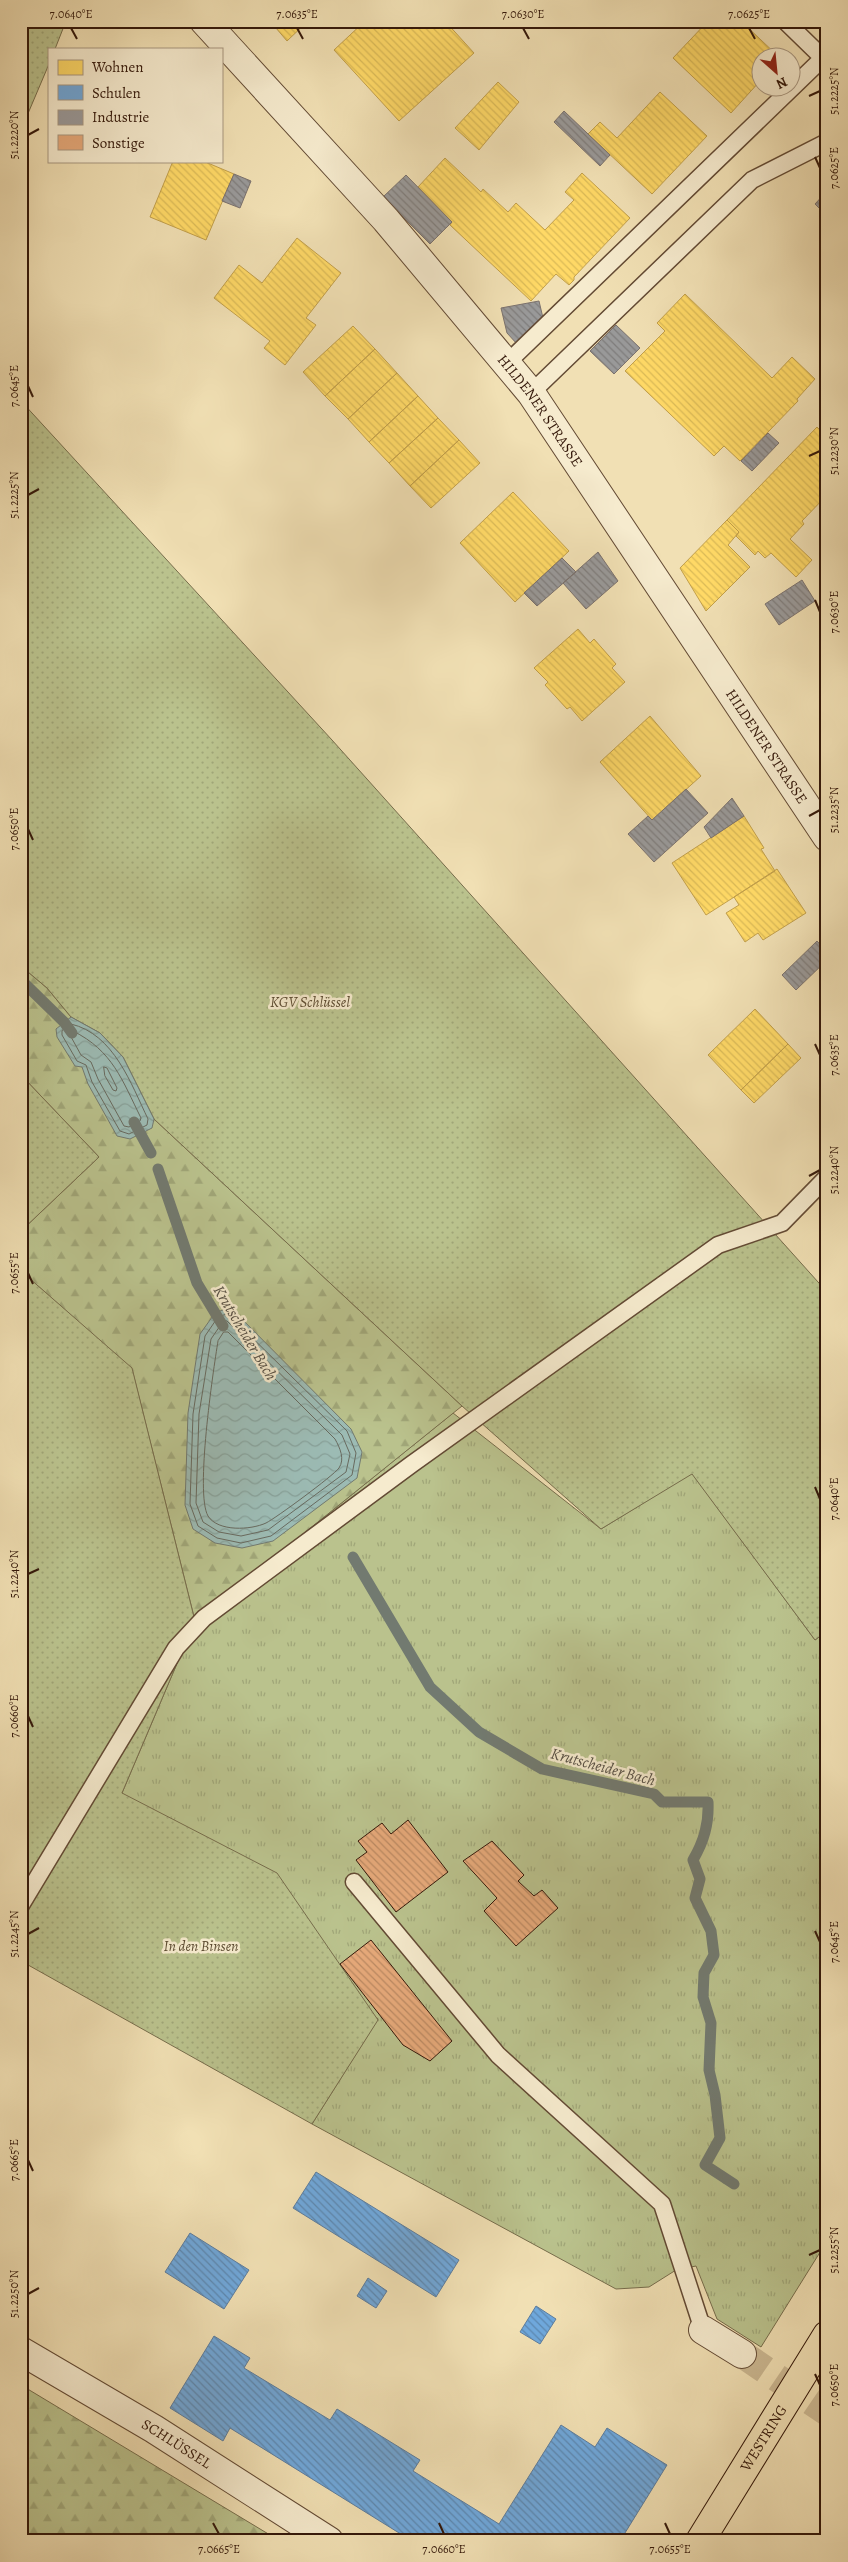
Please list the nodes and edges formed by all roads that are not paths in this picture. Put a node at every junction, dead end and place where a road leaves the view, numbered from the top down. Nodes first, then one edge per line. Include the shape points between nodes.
1 (204, 21) edge
2 (785, 21) edge
3 (827, 142) edge
4 (507, 363) junction
5 (531, 393) junction
6 (827, 837) edge
7 (827, 1177) edge
8 (354, 1882) dead end
9 (21, 1905) edge
10 (703, 2330) joint
11 (827, 2335) edge
12 (21, 2351) edge
13 (742, 2354) tunnel mouth
14 (329, 2541) edge
15 (700, 2541) edge

1 - 4 street, HILDENER STRASSE via 386,220
2 - 4 lane via 823,58
3 - 5 lane via 752,180
4 - 5 street, HILDENER STRASSE
5 - 6 street, HILDENER STRASSE
7 - 9 lane via 782,1223 718,1245 204,1618 176,1648
8 - 10 lane via 498,2055 662,2204
10 - 13 street
11 - 15 main road, WESTRING
12 - 14 street, SCHLÜSSEL via 154,2429

